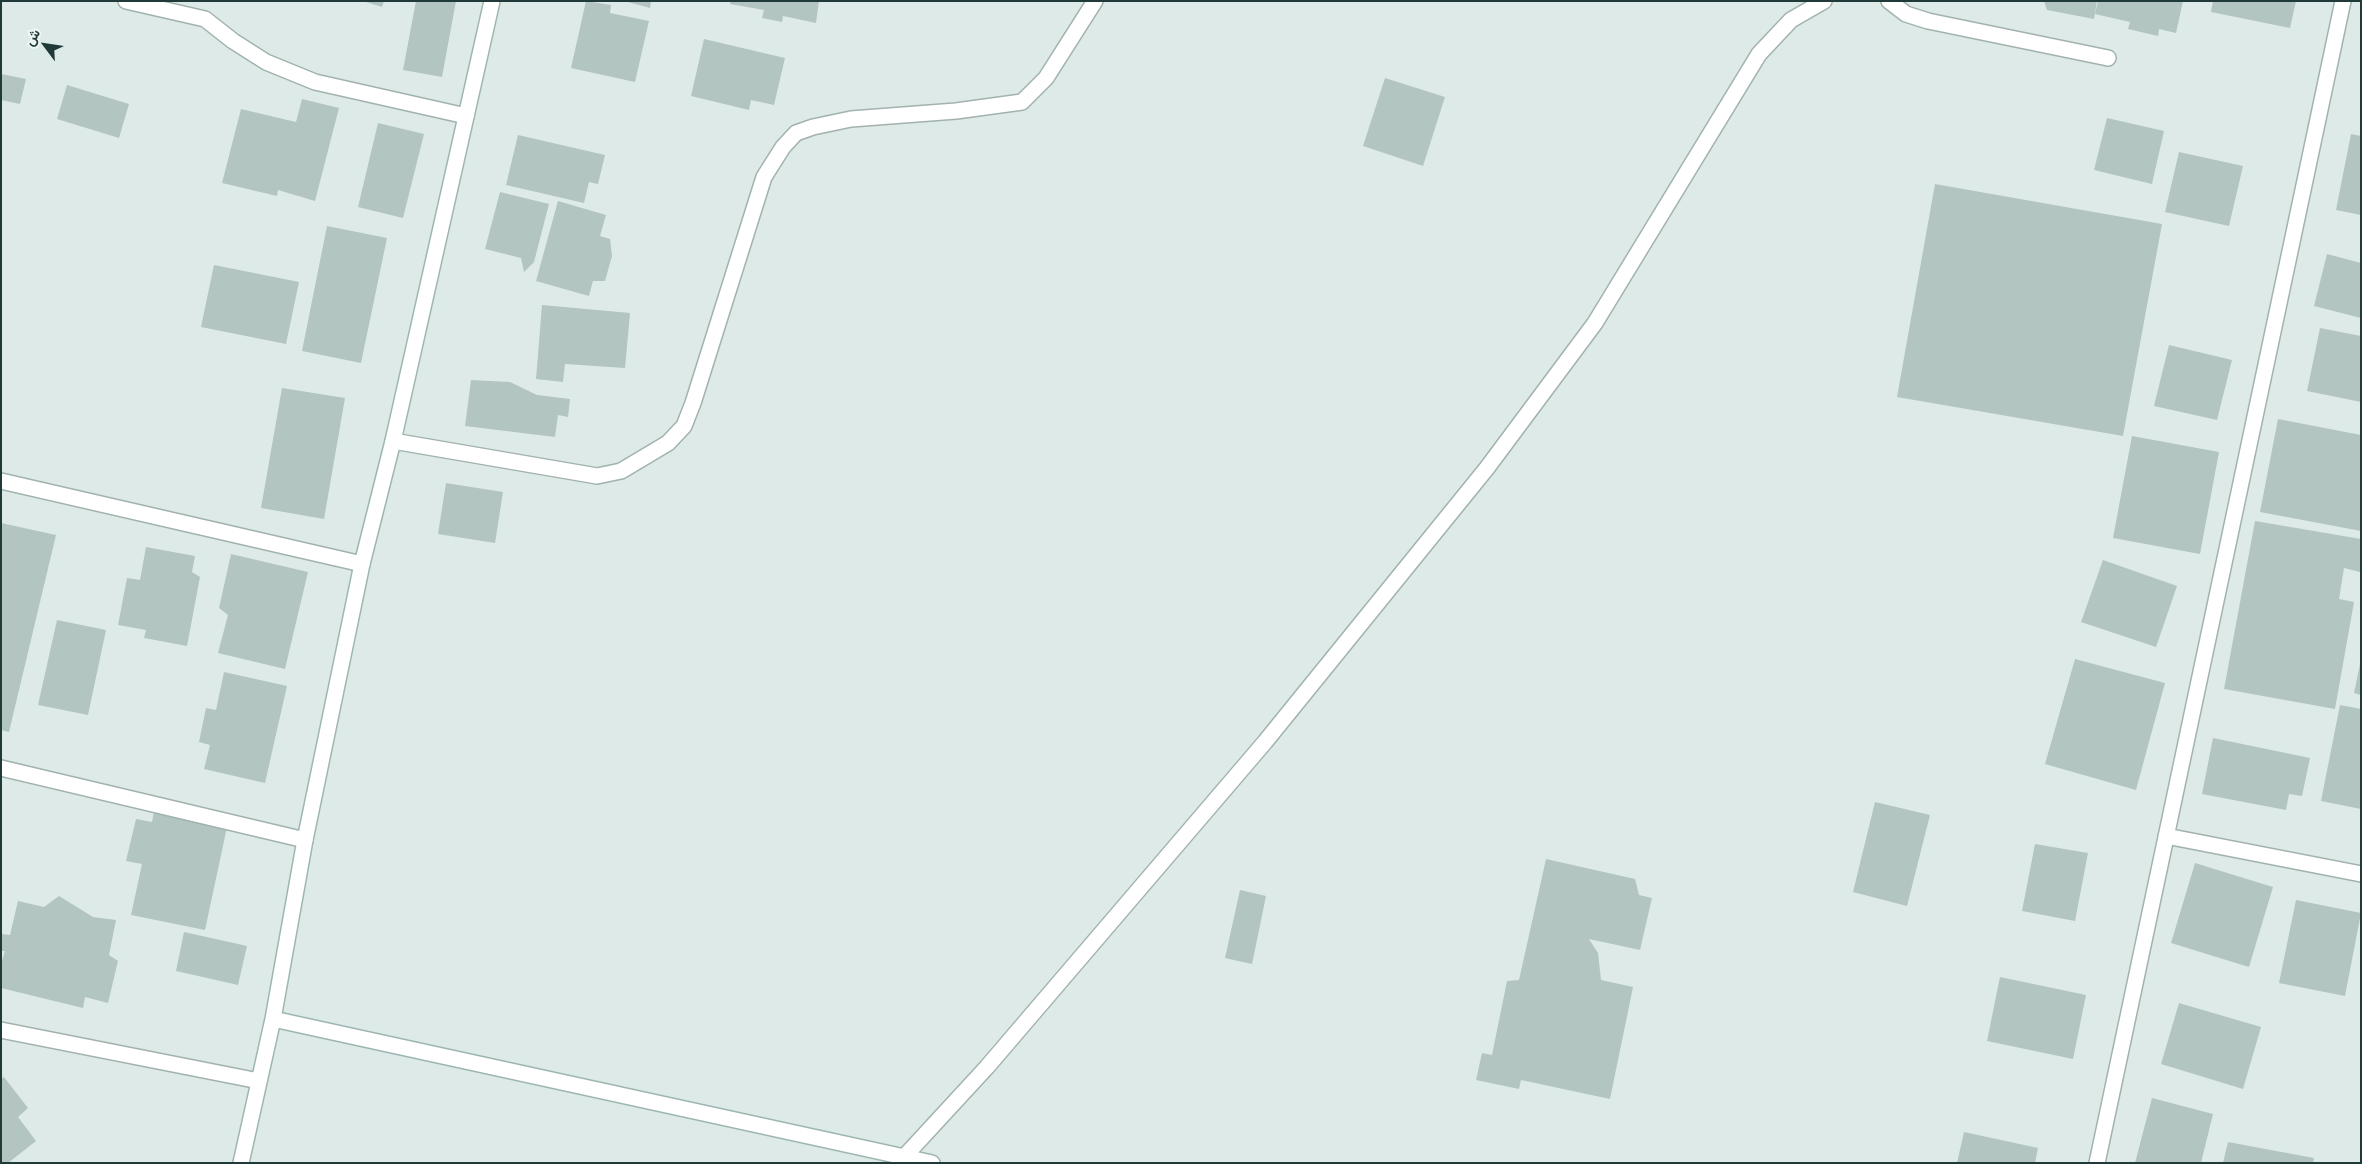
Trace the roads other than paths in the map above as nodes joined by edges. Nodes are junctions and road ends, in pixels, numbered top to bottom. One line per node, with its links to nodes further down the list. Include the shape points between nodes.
1 (126, 1): 8 (street, via 205,19 266,62 315,82)
2 (492, 1): 8 (street)
3 (1095, 1): 9 (street, via 1046,78 1022,102 851,119 796,133 782,147 764,177 684,426 662,446 621,471 596,476)
4 (1824, 1): 19 (street, via 1791,20 1759,54 1596,323 1487,468 1265,742 987,1067)
5 (1889, 1): 7 (street, via 1906,14 1928,21)
6 (2343, 1): 13 (street)
7 (2108, 58)
8 (466, 116): 9 (street)
9 (393, 441): 11 (street)
10 (1, 481): 11 (street)
11 (362, 564): 14 (street)
12 (1, 768): 14 (street)
13 (2166, 836): 15 (street); 22 (street)
14 (305, 840): 16 (street)
15 (2361, 874)
16 (272, 1019): 18 (street); 19 (street)
17 (1, 1030): 18 (street)
18 (259, 1082): 20 (street)
19 (904, 1157): 21 (street)
20 (242, 1163)
21 (932, 1163)
22 (2097, 1163)

